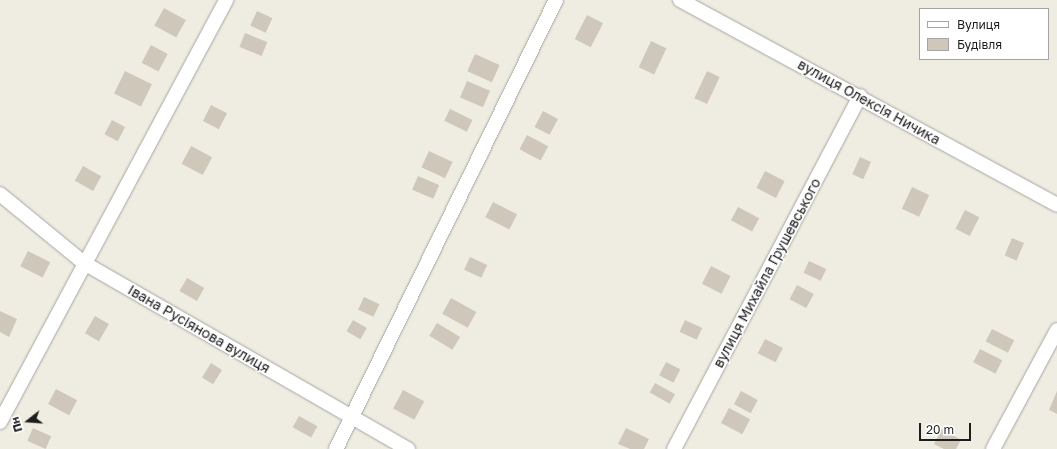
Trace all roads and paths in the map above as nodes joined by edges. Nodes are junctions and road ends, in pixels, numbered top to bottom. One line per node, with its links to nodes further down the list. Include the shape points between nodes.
1 (226, 0): 7 (street)
2 (556, 0): 9 (street)
3 (680, 0): 4 (street, вулиця Олексія Ничика)
4 (860, 96): 6 (street, вулиця Олексія Ничика); 13 (street, вулиця Михайла Грушевського)
5 (0, 194): 7 (street, Івана Русіянова вулиця)
6 (1057, 205)
7 (84, 263): 9 (street, Івана Русіянова вулиця); 10 (street)
8 (1057, 330): 14 (street)
9 (352, 418): 11 (street); 12 (street, Івана Русіянова вулиця)
10 (0, 422)
11 (336, 449)
12 (408, 449)
13 (674, 449)
14 (994, 449)

